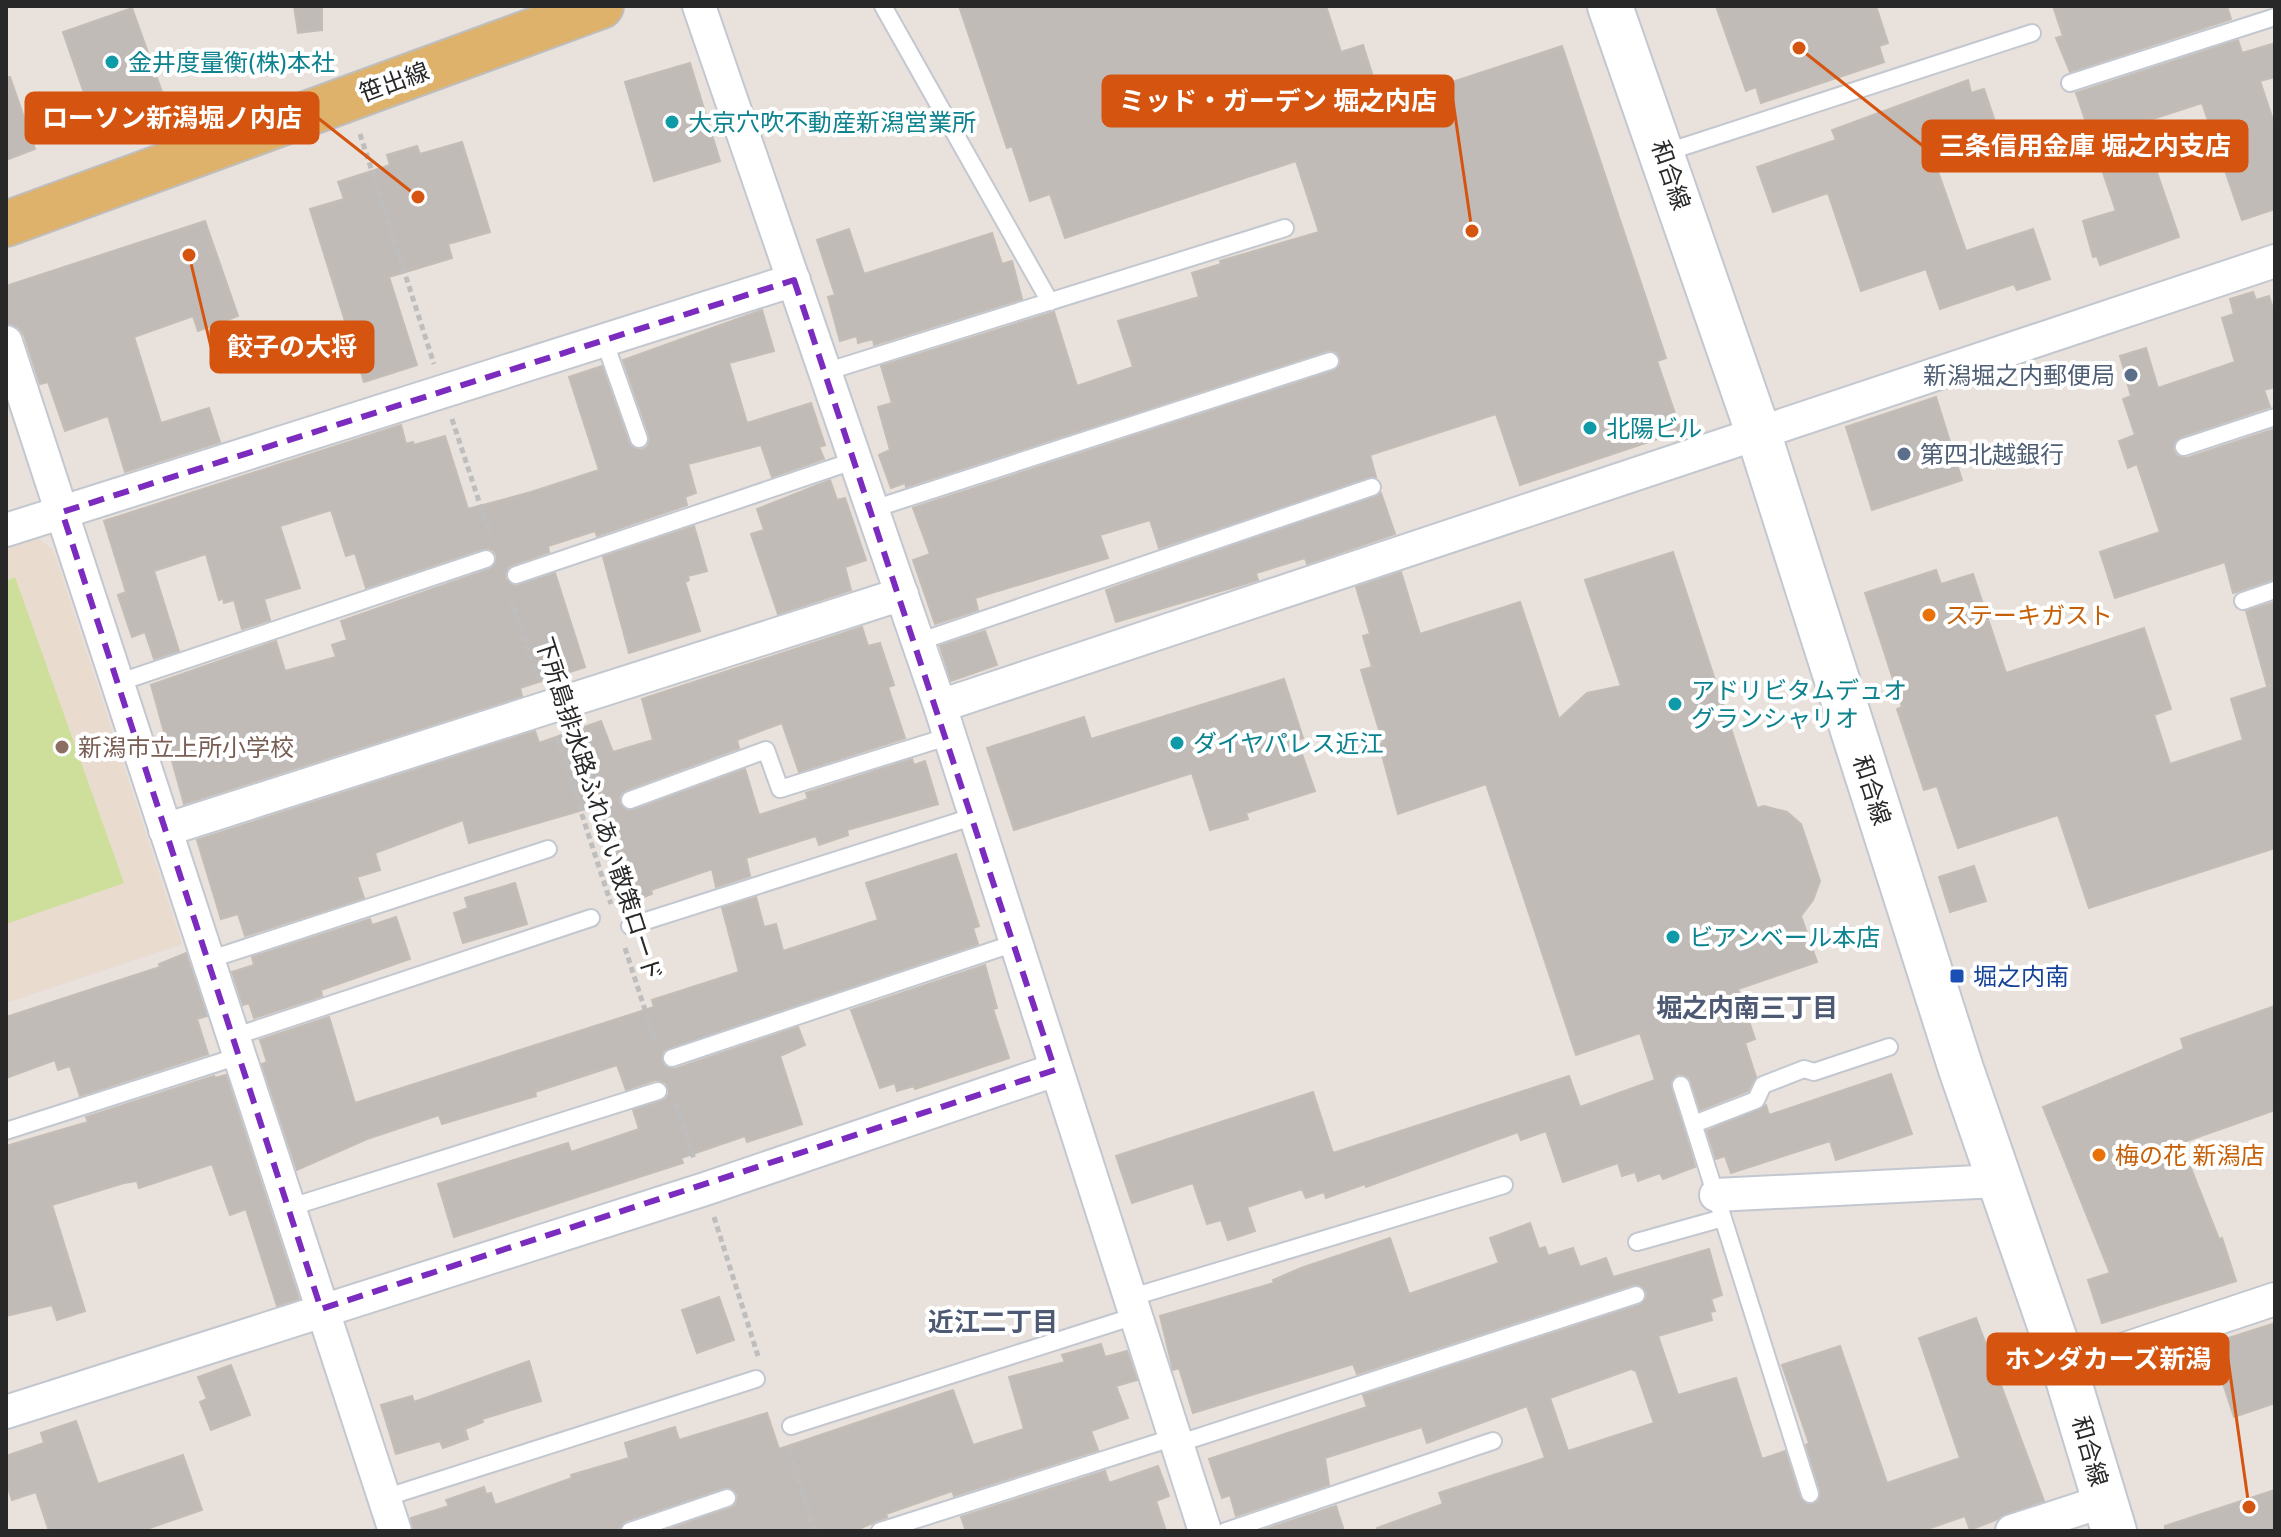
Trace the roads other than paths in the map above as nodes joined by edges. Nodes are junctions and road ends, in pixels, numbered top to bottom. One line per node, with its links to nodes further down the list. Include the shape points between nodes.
1 (601, 6): 9 (main road, 笹出線)
2 (699, 6): 12 (street)
3 (883, 6): 13 (lane)
4 (1610, 6): 8 (main road, 和合線)
5 (2275, 17): 7 (lane)
6 (2032, 33): 8 (lane)
7 (2070, 83)
8 (1664, 153): 19 (main road, 和合線)
9 (6, 224)
10 (1285, 228): 13 (lane)
11 (2275, 261): 19 (street)
12 (794, 280): 14 (street); 17 (street)
13 (1050, 302): 17 (lane)
14 (604, 340): 20 (lane); 25 (street)
15 (6, 342): 25 (street)
16 (1330, 361): 24 (lane)
17 (825, 372): 22 (street)
18 (2275, 417): 21 (lane)
19 (1758, 432): 34 (street); 51 (main road, 和合線)
20 (639, 439)
21 (2184, 447)
22 (856, 460): 24 (street); 28 (lane)
23 (1372, 487): 32 (lane)
24 (873, 509): 30 (street)
25 (62, 512): 26 (street); 33 (street)
26 (6, 530)
27 (486, 559): 33 (lane)
28 (516, 575)
29 (2275, 590): 31 (lane)
30 (902, 594): 32 (street); 37 (street)
31 (2243, 601)
32 (918, 642): 34 (street)
33 (117, 683): 37 (street)
34 (945, 721): 35 (lane, via 780,789 766,750); 36 (street)
35 (630, 800)
36 (975, 816): 40 (lane); 41 (street)
37 (165, 830): 42 (street)
38 (548, 849): 42 (lane)
39 (591, 918): 43 (lane)
40 (630, 926)
41 (1015, 943): 45 (lane); 46 (street)
42 (208, 960): 43 (street)
43 (236, 1046): 50 (lane); 54 (street)
44 (1889, 1047): 49 (lane, via 1763,1085 1756,1100)
45 (672, 1058)
46 (1055, 1070): 58 (street); 59 (street, via 705,1189)
47 (1681, 1085): 49 (lane)
48 (658, 1091): 54 (lane)
49 (1694, 1124): 53 (lane)
50 (6, 1131)
51 (1997, 1181): 53 (street); 60 (main road, 和合線)
52 (1504, 1185): 58 (lane)
53 (1719, 1207): 55 (lane); 66 (lane)
54 (288, 1208): 59 (street)
55 (1637, 1242)
56 (1636, 1295): 64 (lane)
57 (2275, 1299): 60 (street)
58 (1132, 1307): 63 (lane); 64 (street)
59 (321, 1309): 62 (street); 67 (street)
60 (2065, 1369): 69 (main road, 和合線)
61 (756, 1379): 67 (lane)
62 (6, 1412)
63 (791, 1426)
64 (1176, 1441): 72 (lane); 73 (street)
65 (1493, 1441): 74 (lane)
66 (1810, 1494)
67 (384, 1498): 70 (street)
68 (727, 1498): 71 (lane)
69 (2109, 1516): 75 (street)
70 (395, 1531)
71 (630, 1531)
72 (880, 1531)
73 (1205, 1531)
74 (1226, 1531)
75 (2012, 1531)

